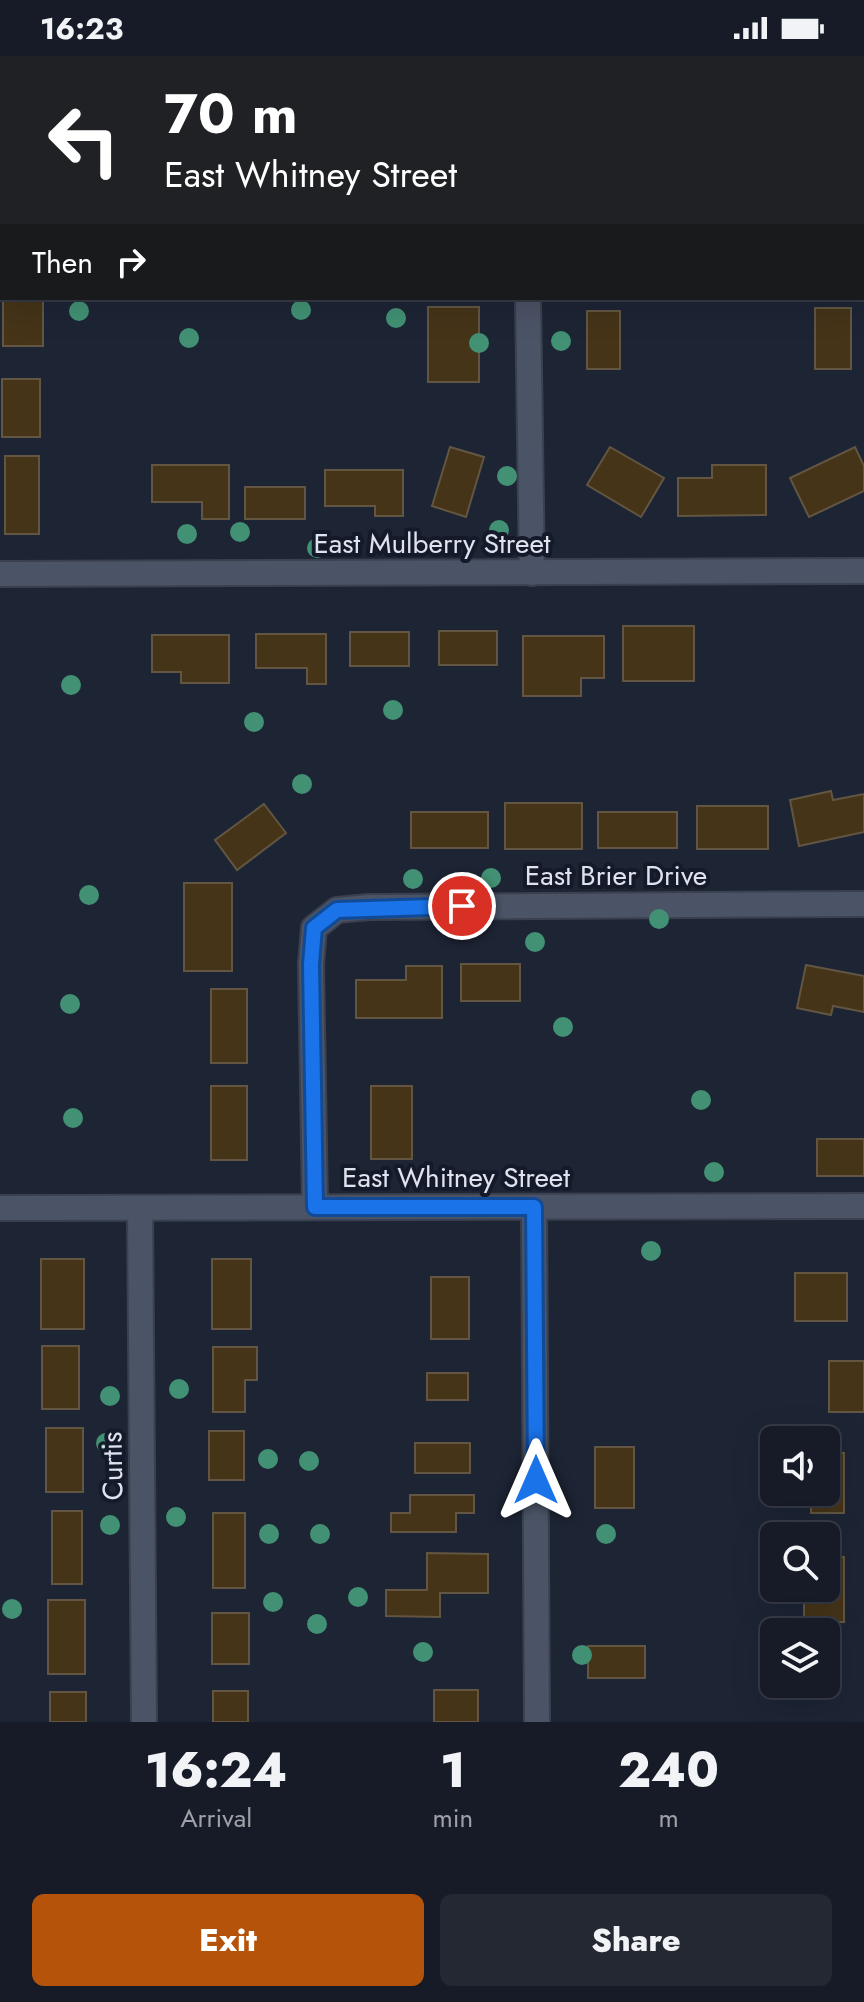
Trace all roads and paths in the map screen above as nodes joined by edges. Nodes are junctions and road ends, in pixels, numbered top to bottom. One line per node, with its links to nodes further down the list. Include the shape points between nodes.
1 (528, 300): 3 (street)
2 (864, 571): 3 (street, East Mulberry Street)
3 (532, 573): 4 (street, East Mulberry Street)
4 (0, 574)
5 (864, 904): 7 (street, East Brier Drive, via 337,910 314,928 311,964)
6 (864, 1206): 8 (street, East Whitney Street)
7 (315, 1207): 8 (street, East Whitney Street); 10 (street, East Whitney Street)
8 (534, 1207): 12 (street)
9 (0, 1208): 10 (street, East Whitney Street)
10 (140, 1209): 11 (street, Curtis)
11 (144, 1722)
12 (537, 1722)

